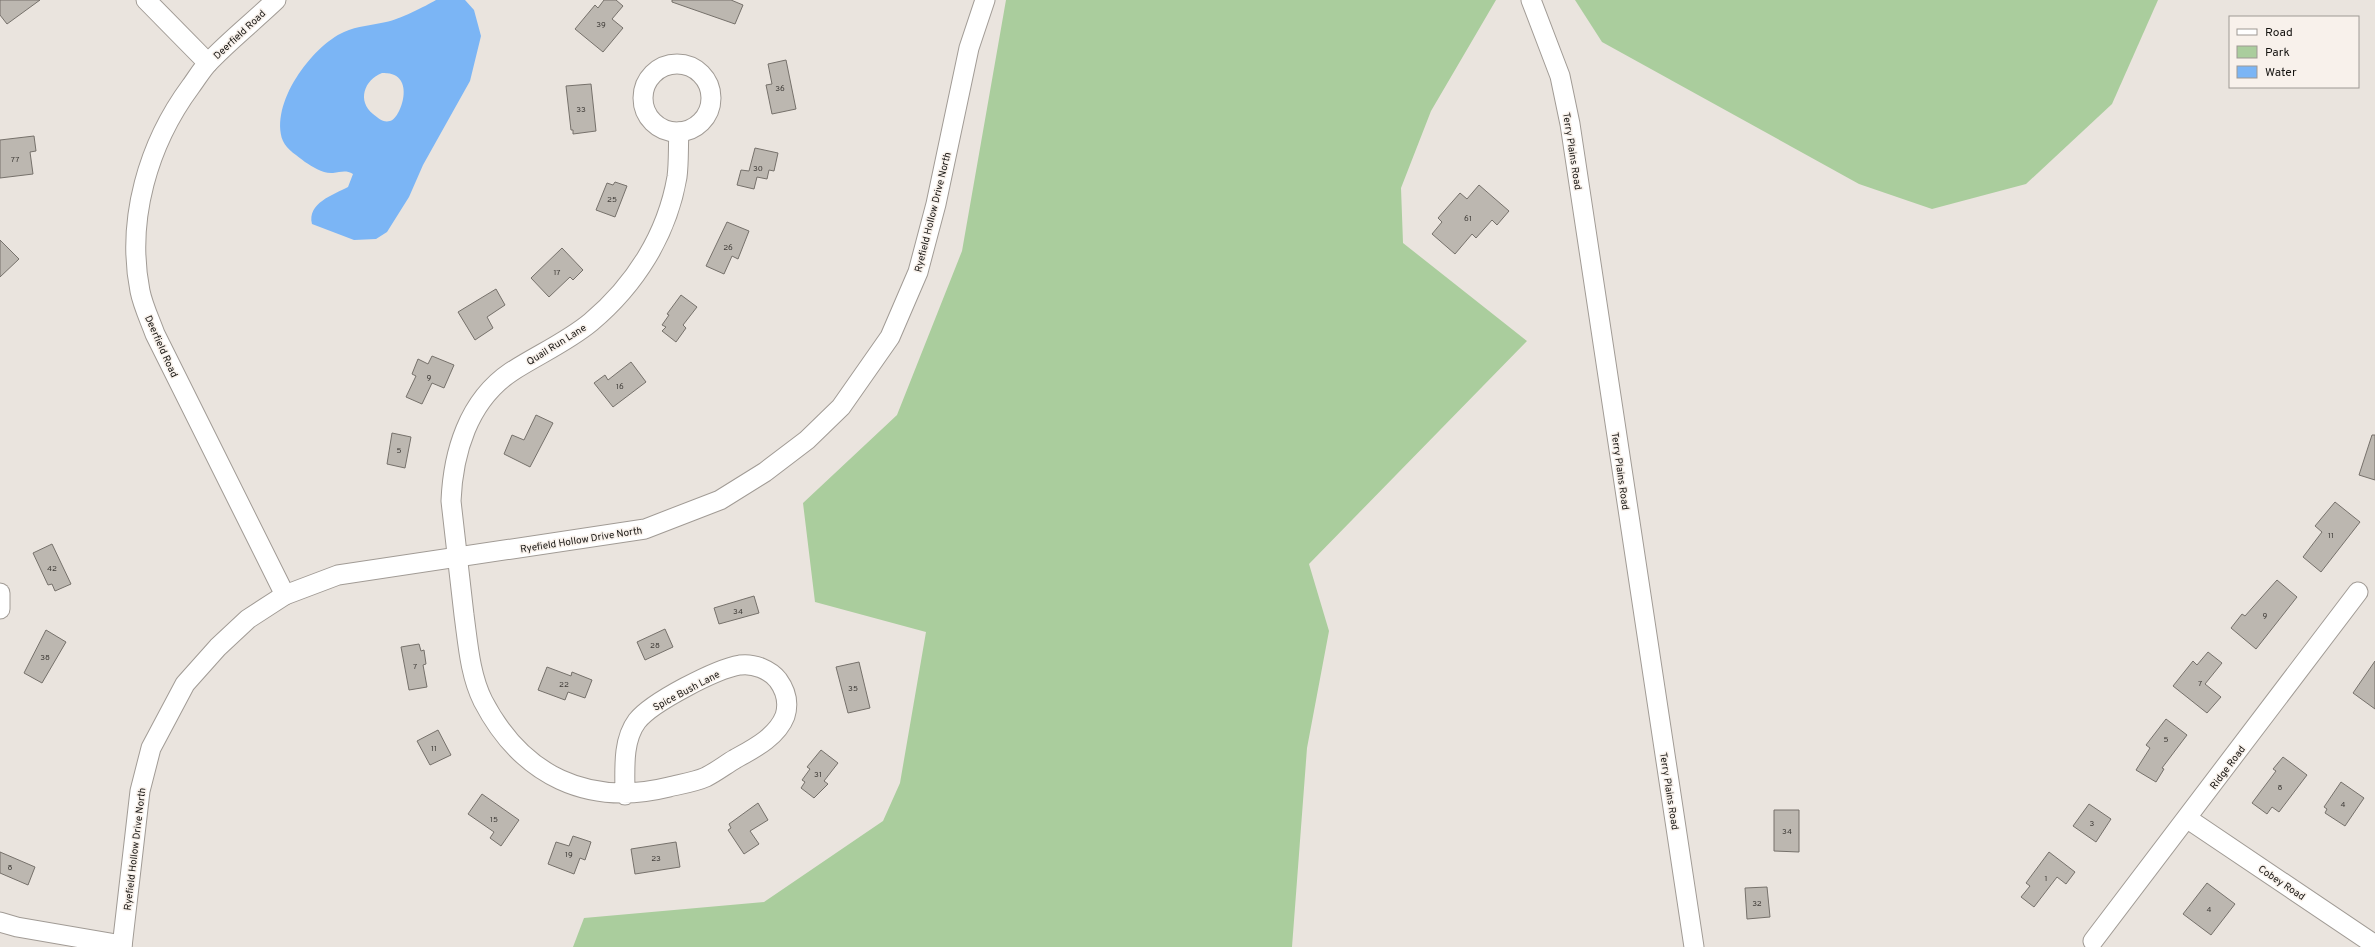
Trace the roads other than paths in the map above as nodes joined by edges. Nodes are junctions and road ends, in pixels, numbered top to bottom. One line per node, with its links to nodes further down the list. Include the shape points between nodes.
1 (146, 0): 5 (street)
2 (276, 0): 5 (street, Deerfield Road)
3 (984, 0): 7 (street, Ryefield Hollow Drive North, via 969,48 936,204 918,272 890,337 841,407 807,440 766,472 713,503 645,529)
4 (1531, 0): 18 (street, Terry Plains Road, via 1560,76 1570,124)
5 (208, 63): 10 (street, Deerfield Road, via 178,104 150,160 140,205 136,259 140,293 155,334)
6 (678, 132): 7 (street, Quail Run Lane, via 677,176 671,199 658,236 639,271 618,297 590,323 509,373 486,395 472,415 462,437 452,476 451,501)
7 (457, 559): 10 (street, Ryefield Hollow Drive North, via 338,575); 12 (street, Spice Bush Lane, via 471,667 493,720 535,766 556,778 590,790)
8 (2358, 592): 13 (street, Ridge Road)
9 (0, 593): 11 (street)
10 (285, 595): 17 (street, Ryefield Hollow Drive North, via 248,619 218,647 185,684 151,748 140,791)
11 (0, 608)
12 (625, 794): 12 (street, Spice Bush Lane, via 648,792 704,778 765,742 782,722 787,704 785,691 776,678 762,668 740,665 714,674 650,708 636,722 629,737 625,754)
13 (2188, 819): 15 (street, Ridge Road); 16 (street, Cobey Road)
14 (0, 922): 17 (street)
15 (2093, 941)
16 (2375, 945)
17 (122, 946)
18 (1694, 947)

